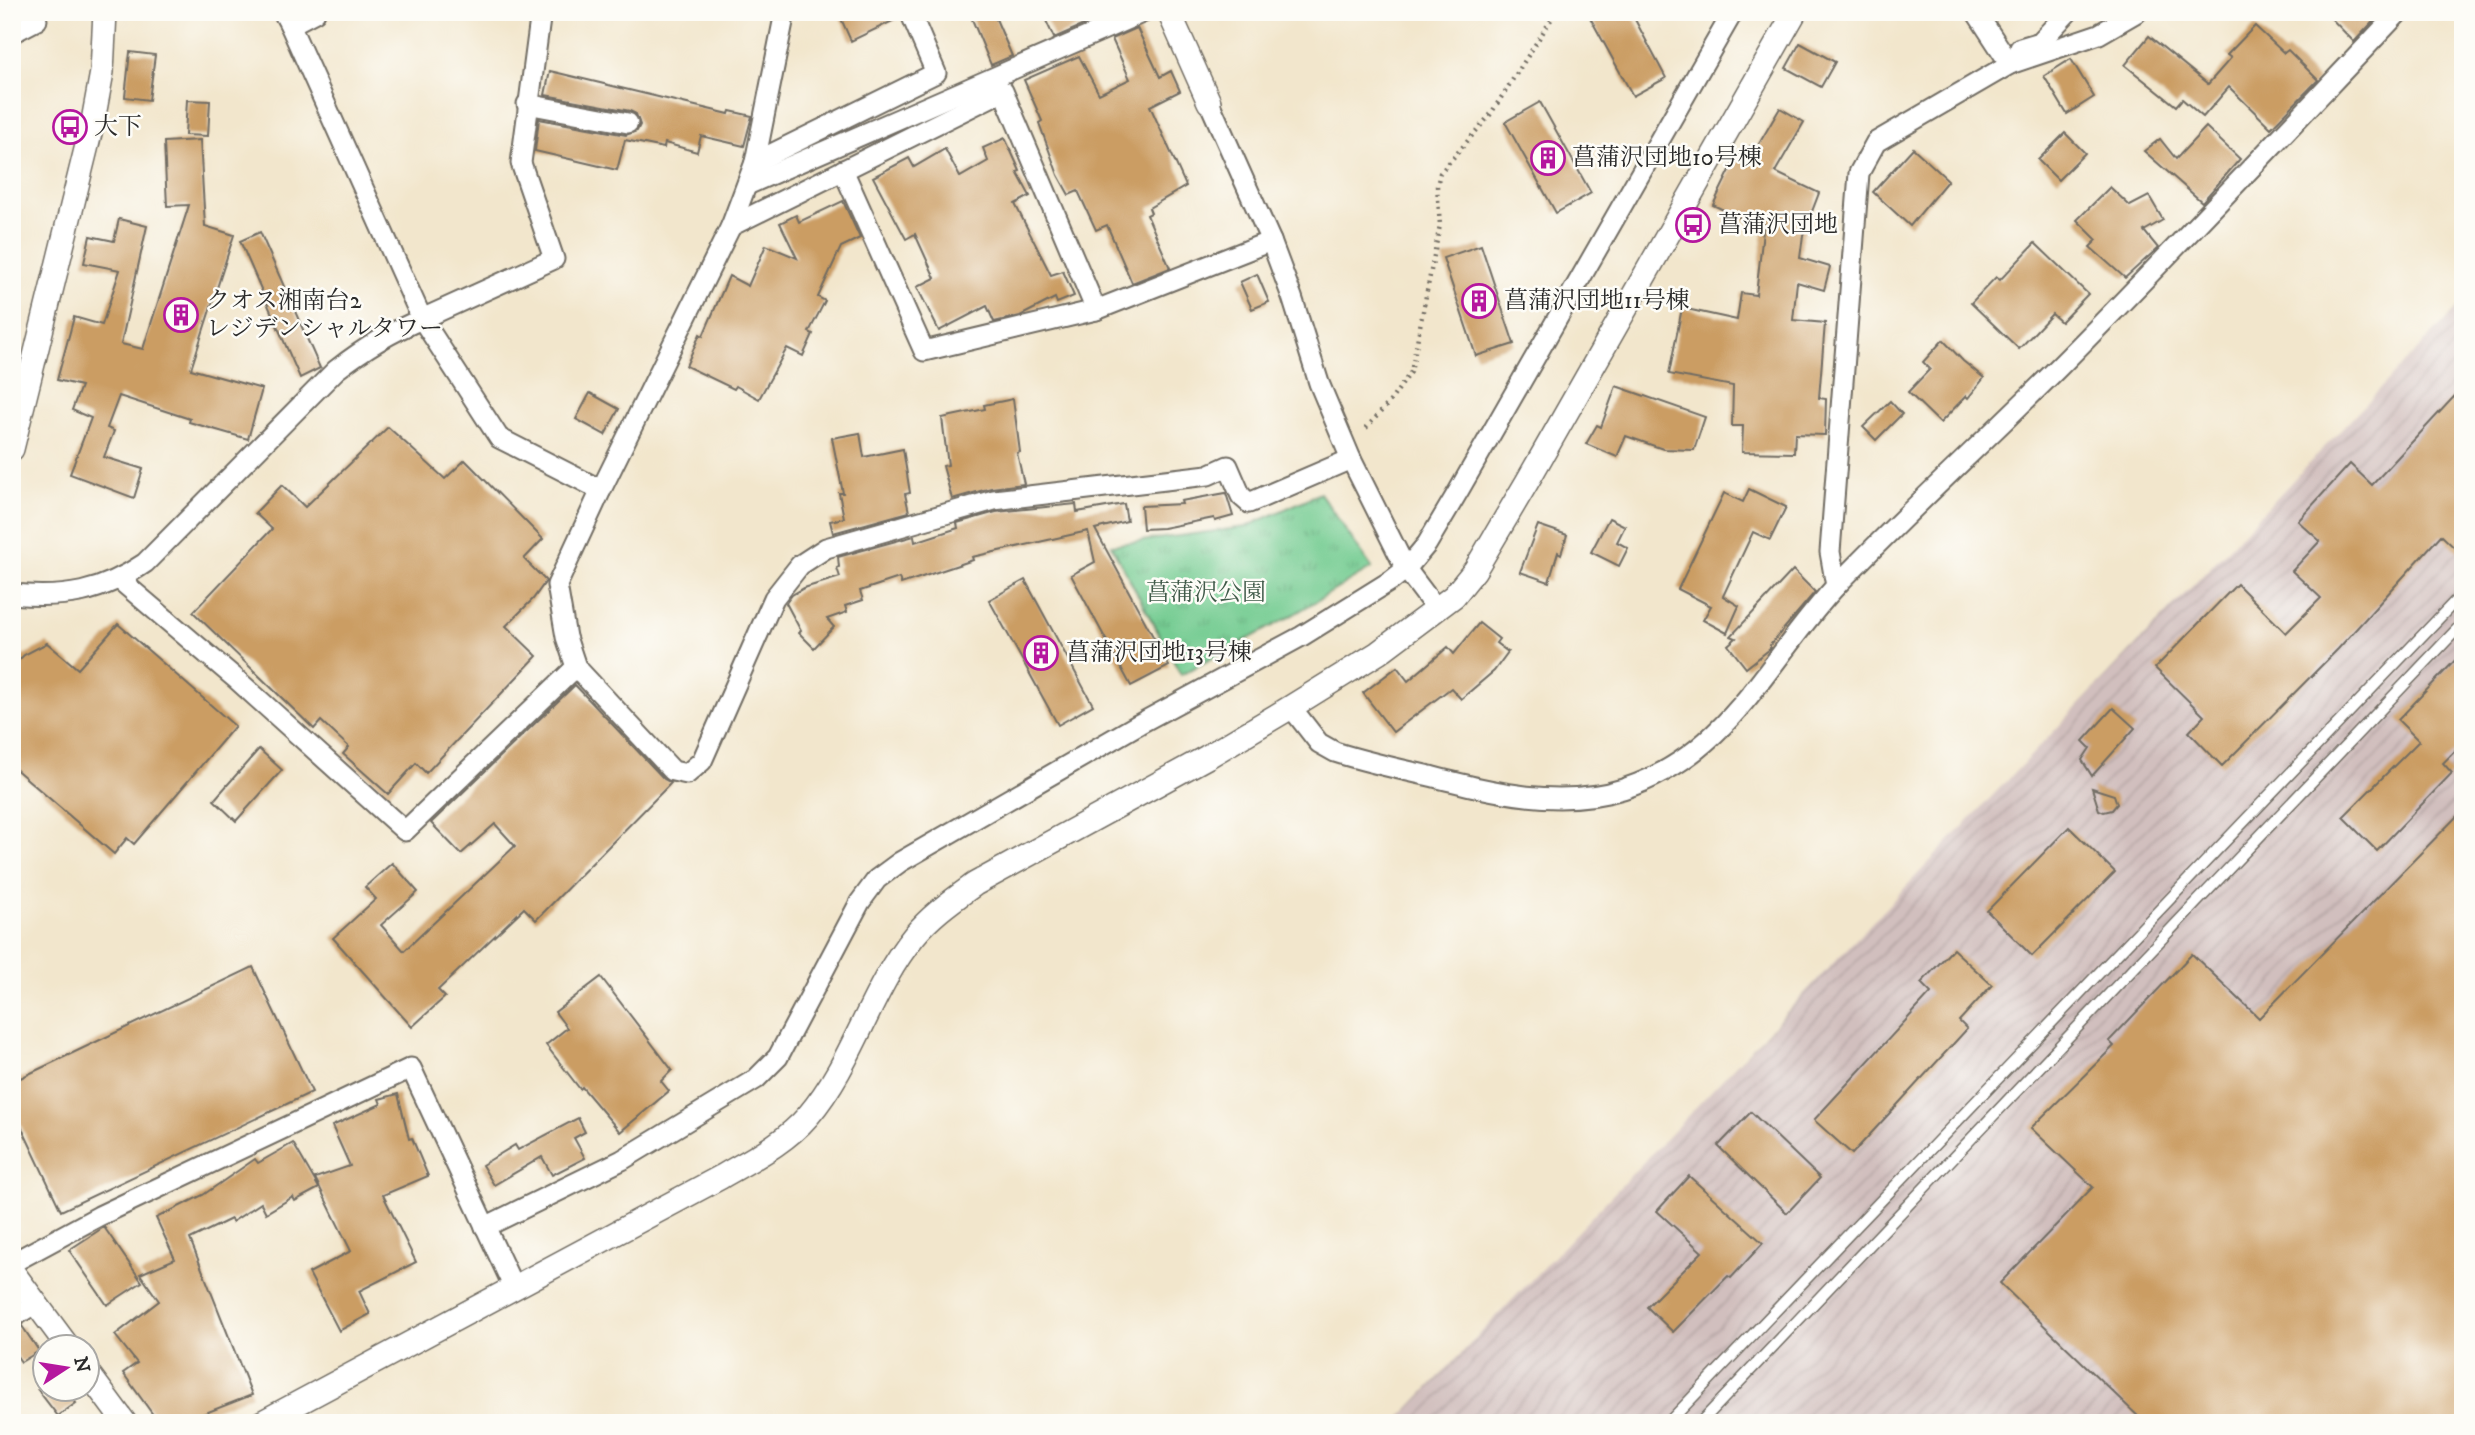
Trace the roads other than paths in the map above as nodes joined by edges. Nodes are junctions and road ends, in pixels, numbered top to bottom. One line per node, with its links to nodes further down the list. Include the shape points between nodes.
1 (34, 12): 16 (street, via 37,20)
2 (105, 12): 28 (street, via 102,72 93,121)
3 (315, 12): 15 (street)
4 (537, 12): 19 (street, via 540,19)
5 (785, 12): 21 (street)
6 (910, 12): 21 (street, via 936,73)
7 (1144, 12): 23 (street)
8 (1169, 12): 18 (street)
9 (1733, 12): 32 (street, via 1453,501 1427,544)
10 (1796, 12): 37 (street, via 1481,559 1454,596)
11 (1976, 12): 17 (street)
12 (2068, 12): 17 (street, via 2040,42)
13 (2137, 12): 17 (street, via 2099,34)
14 (2399, 12): 34 (street, via 2070,356)
15 (287, 19): 27 (street)
16 (12, 33)
17 (2007, 59): 34 (street, via 1876,142 1859,173 1830,551)
18 (1209, 102): 25 (street)
19 (527, 104): 20 (street); 27 (street, via 521,163 554,259)
20 (628, 123)
21 (755, 162): 23 (street)
22 (843, 170): 24 (street); 26 (street, via 924,351); 26 (street, via 1003,91)
23 (747, 185): 24 (street)
24 (731, 226): 31 (street)
25 (1271, 241): 26 (street); 30 (street, via 1319,383)
26 (1096, 310)
27 (422, 319): 31 (street, via 499,438); 33 (street, via 364,348 336,370 145,563)
28 (18, 398): 29 (street)
29 (12, 449)
30 (1351, 459): 32 (street); 39 (street, via 1249,503 1241,496 1228,466 1208,475 994,500 825,548 800,565 774,598 702,761 687,774 673,771)
31 (601, 490): 39 (street, via 557,585)
32 (1405, 569): 37 (street); 41 (street, via 1302,636 900,862 877,879 860,902 778,1057 756,1079 622,1160)
33 (120, 580): 36 (street, via 80,592); 39 (street, via 405,831)
34 (1836, 586): 40 (street, via 1731,720 1693,752 1654,776 1612,792 1545,800 1356,759 1319,743)
35 (2463, 593): 51 (lane)
36 (12, 594)
37 (1437, 610): 40 (street)
38 (2463, 623): 52 (lane)
39 (576, 667)
40 (1291, 707): 44 (street, via 975,884 942,908 914,936 889,973 833,1081 808,1117 778,1144)
41 (485, 1227): 42 (street, via 411,1068 99,1216); 44 (street)
42 (12, 1263)
43 (12, 1271): 45 (street)
44 (514, 1288): 50 (street)
45 (36, 1304): 46 (street); 47 (street)
46 (12, 1318)
47 (58, 1334)
48 (102, 1392): 49 (street)
49 (125, 1423)
50 (261, 1423)
51 (1668, 1423)
52 (1700, 1423)

